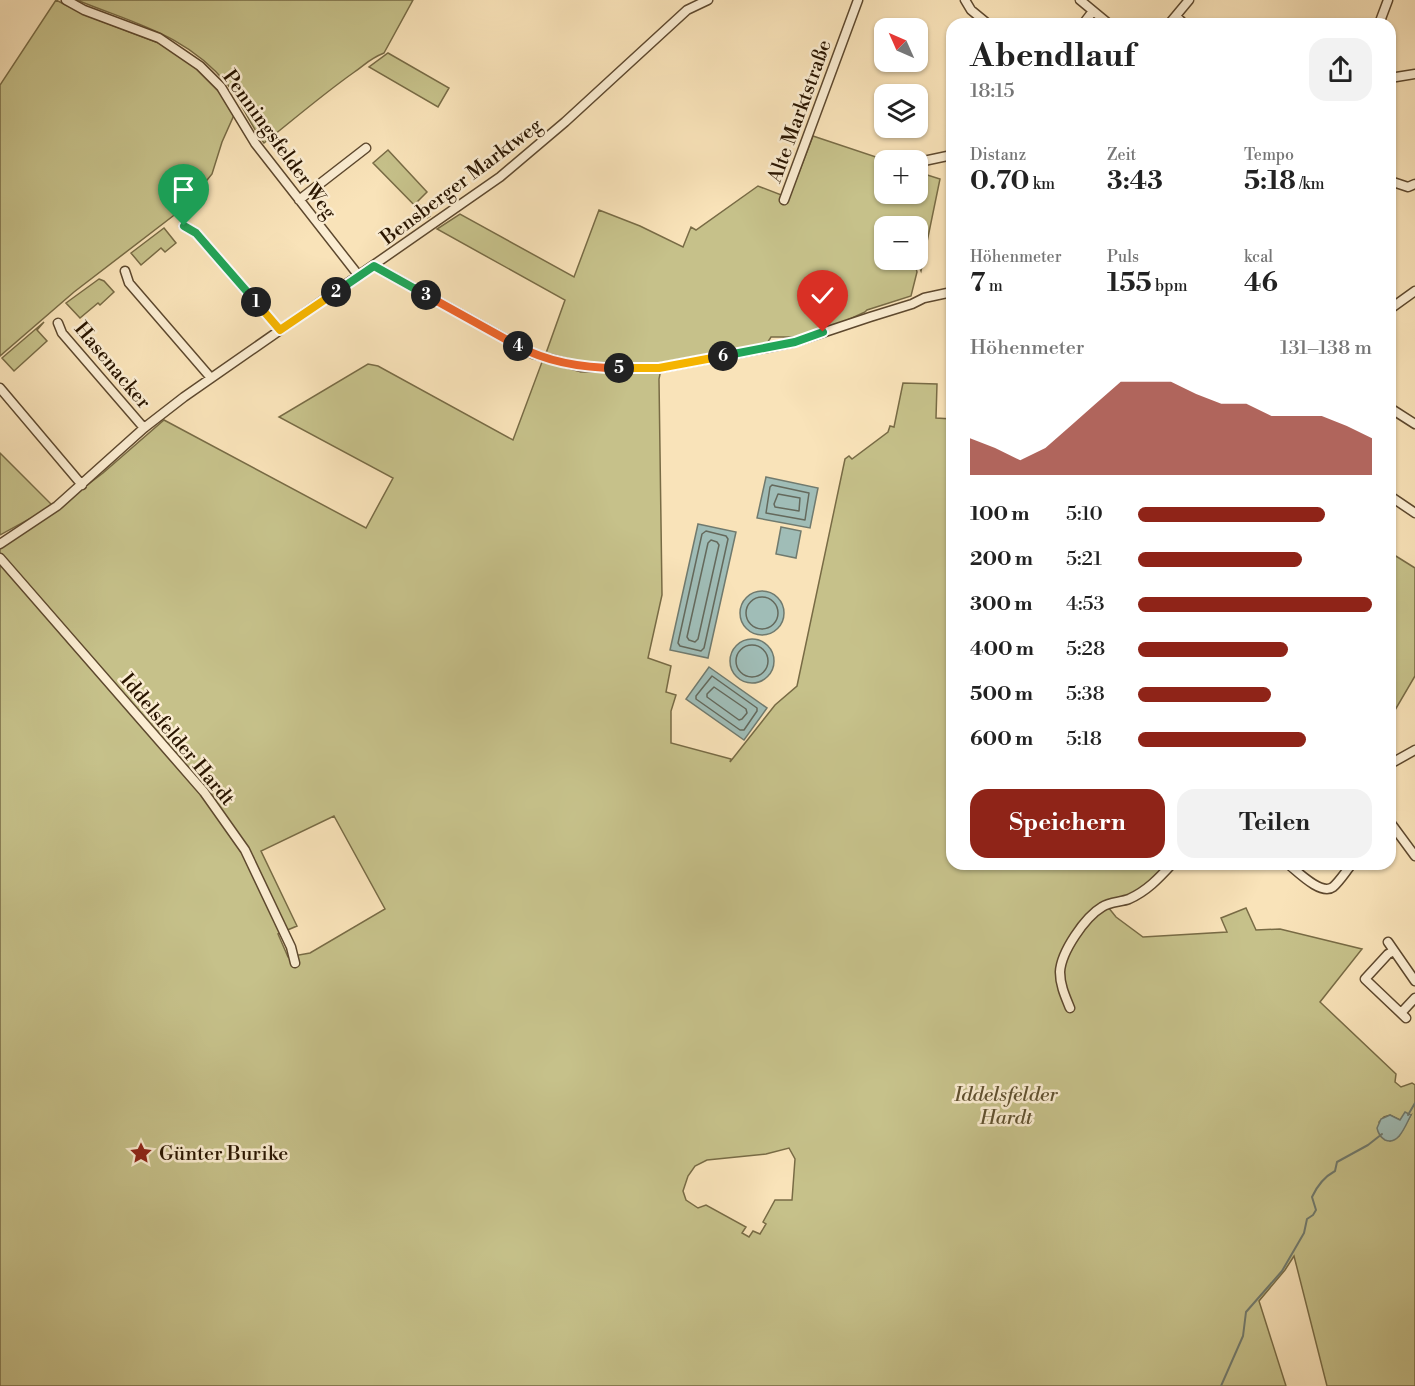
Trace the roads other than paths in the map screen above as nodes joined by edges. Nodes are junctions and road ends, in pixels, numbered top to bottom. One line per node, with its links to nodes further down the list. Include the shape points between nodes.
1 (66, 0): 21 (street, Penningsfelder Weg, via 159,38 200,66 221,87 255,144)
2 (858, 0): 22 (street, Alte Marktstraße)
3 (966, 0): 10 (street)
4 (1080, 0): 8 (street)
5 (1189, 0): 9 (street)
6 (1388, 0): 13 (street)
7 (704, 1): 24 (street, Bensberger Marktweg, via 687,10 531,153)
8 (1093, 11): 11 (street); 12 (street)
9 (1176, 16)
10 (981, 18)
11 (1088, 18)
12 (1102, 18)
13 (1381, 18)
14 (1415, 74): 15 (street)
15 (1396, 77)
16 (366, 148): 21 (street)
17 (946, 156): 18 (street)
18 (928, 160)
19 (1396, 183): 20 (street, via 1408,187)
20 (1415, 184)
21 (299, 200): 26 (street, Penningsfelder Weg)
22 (784, 200)
23 (184, 226): 31 (street, via 196,233)
24 (374, 266): 26 (street, Bensberger Marktweg); 28 (street, via 533,354 581,367 659,368 795,342)
25 (125, 271): 32 (street, via 129,283)
26 (359, 276): 31 (street, Bensberger Marktweg)
27 (1415, 291): 29 (street)
28 (946, 293)
29 (1396, 305)
30 (58, 323): 36 (street, Hasenacker, via 62,333)
31 (280, 330): 32 (street, Bensberger Marktweg)
32 (211, 378): 36 (street, Bensberger Marktweg)
33 (0, 388): 37 (street)
34 (1396, 412): 35 (street)
35 (1415, 424)
36 (144, 428): 37 (street, Bensberger Marktweg)
37 (82, 484): 40 (street, Bensberger Marktweg)
38 (1396, 500): 39 (street)
39 (1415, 513)
40 (0, 544)
41 (0, 558): 51 (street, Iddelsfelder Hardt, via 216,807 245,850)
42 (1415, 750): 43 (street)
43 (1396, 761)
44 (1396, 831): 45 (street)
45 (1415, 856)
46 (1166, 870): 54 (street, via 1145,891 1103,906 1080,930 1061,965 1062,985)
47 (1296, 870): 48 (street, via 1318,887 1328,889)
48 (1347, 870)
49 (1388, 942): 50 (street)
50 (1394, 951): 52 (street); 53 (street, via 1365,979 1403,1015)
51 (296, 963)
52 (1415, 981)
53 (1415, 998)
54 (1070, 1008)

